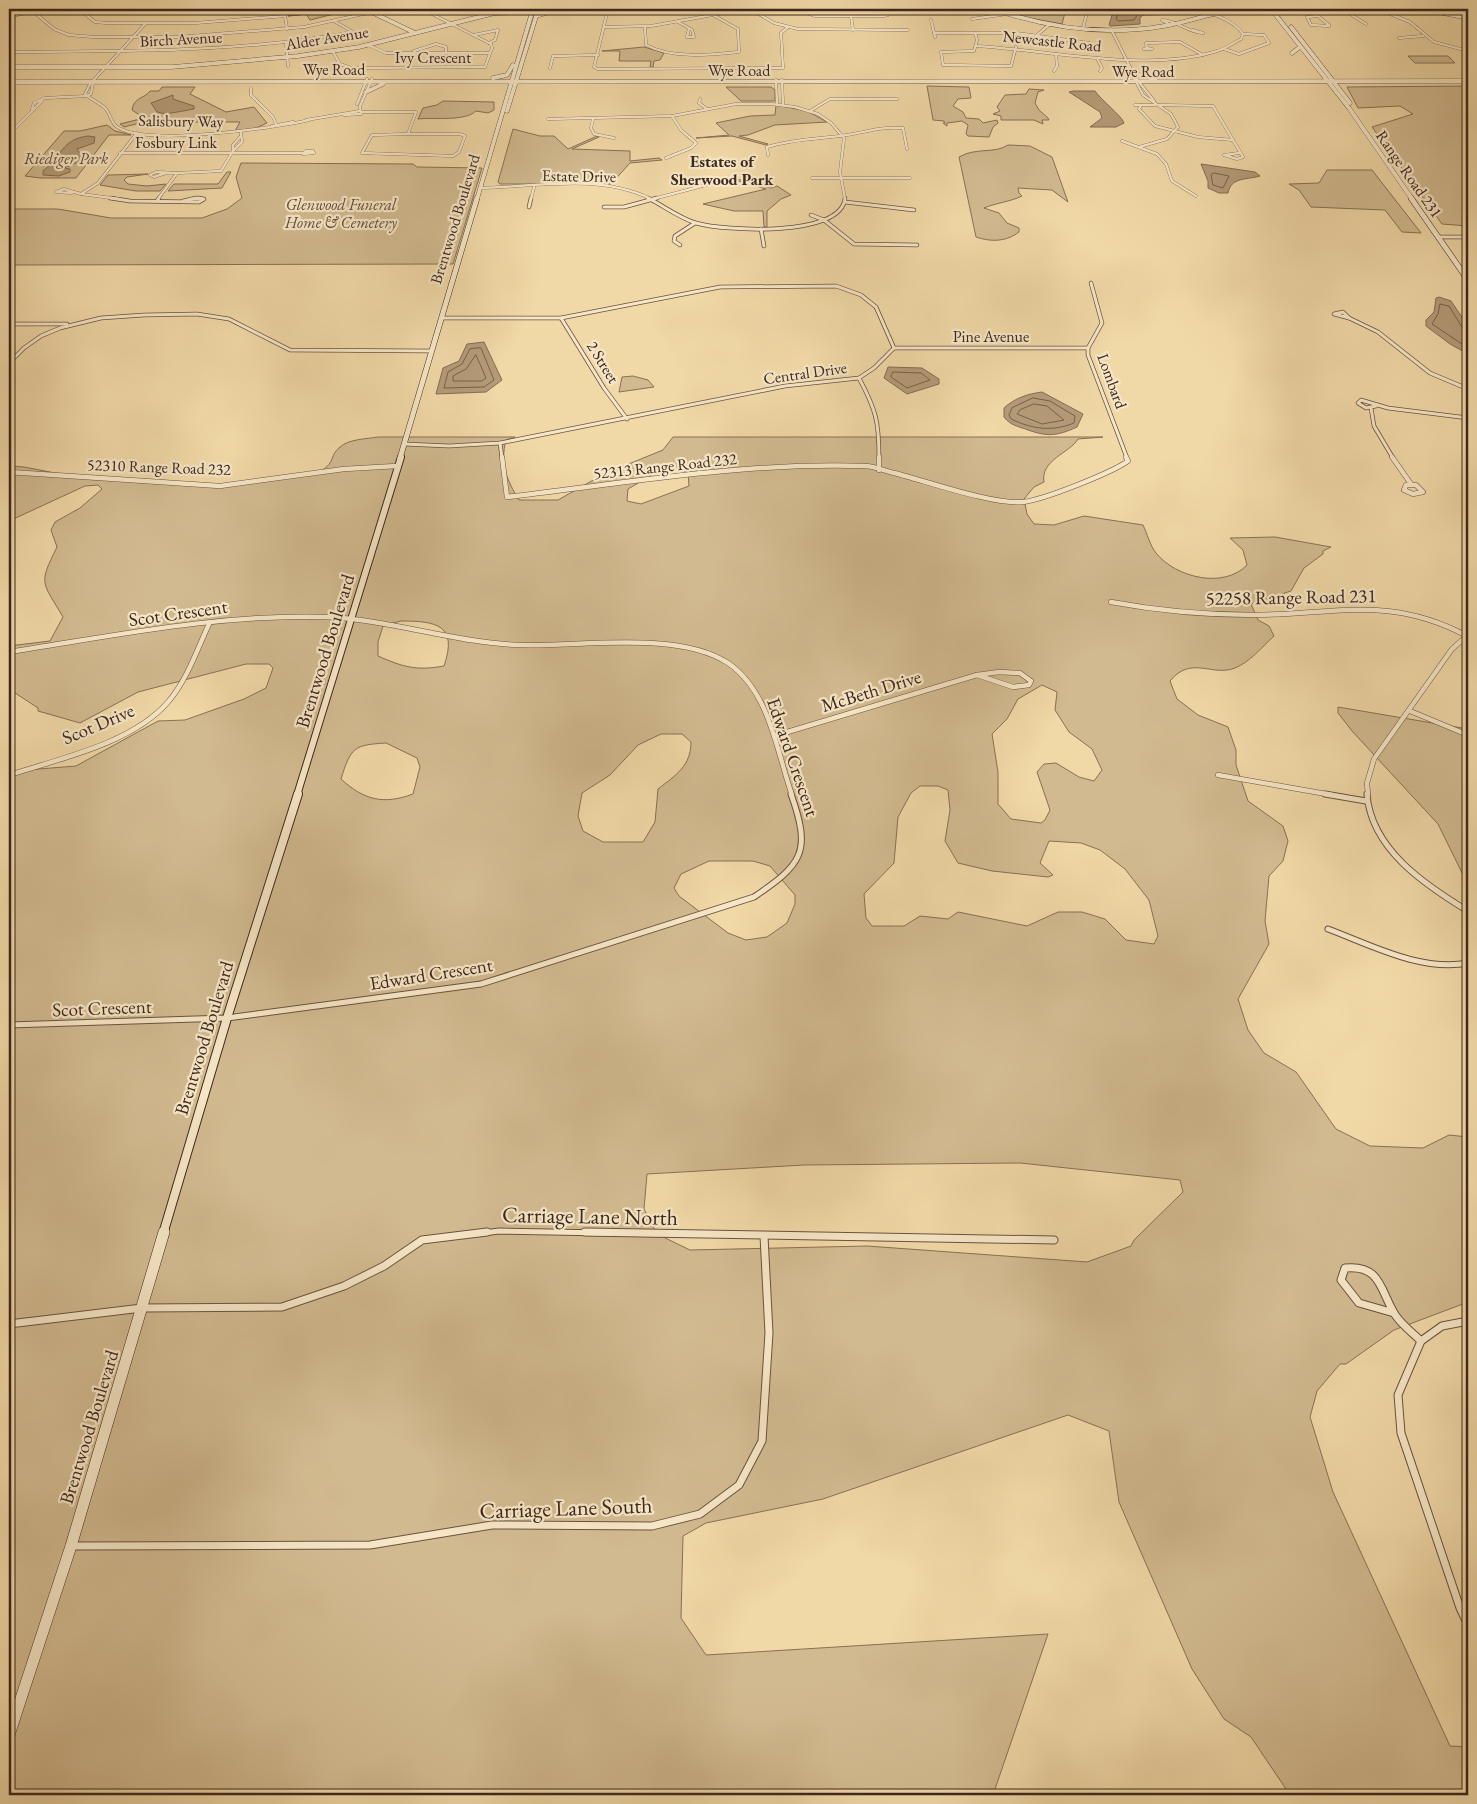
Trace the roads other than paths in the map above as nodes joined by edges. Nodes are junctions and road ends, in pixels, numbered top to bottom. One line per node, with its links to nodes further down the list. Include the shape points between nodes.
1 (22, 9): 28 (street)
2 (40, 9): 28 (main road)
3 (79, 9): 51 (street, via 95,22)
4 (284, 9): 41 (street)
5 (365, 9): 29 (main road)
6 (386, 9): 29 (street)
7 (566, 9): 34 (street)
8 (660, 9): 35 (street)
9 (746, 9): 39 (street)
10 (750, 9): 59 (street)
11 (797, 9): 42 (street, via 809,16)
12 (886, 9): 42 (street, via 886,15)
13 (993, 9): 37 (main road)
14 (1088, 9): 61 (street)
15 (1199, 9): 38 (street)
16 (1239, 9): 24 (main road)
17 (1272, 9): 18 (main road); 25 (main road); 43 (main road, Range Road 231)
18 (1277, 9): 26 (main road); 45 (main road, Range Road 231)
19 (1299, 9): 20 (main road); 26 (main road)
20 (1309, 9): 33 (main road); 44 (street)
21 (1380, 9): 22 (main road); 33 (main road); 73 (street, via 1410,22)
22 (1387, 9)
23 (1422, 9): 47 (main road)
24 (1230, 10): 25 (main road); 38 (main road)
25 (1261, 10): 43 (main road)
26 (1293, 10): 45 (main road, via 1283,12)
27 (506, 11): 30 (main road, Alder Avenue); 52 (main road, Alder Avenue)
28 (28, 12): 40 (main road); 74 (street, via 41,17 54,29 69,34)
29 (371, 12): 49 (street); 67 (main road)
30 (532, 12): 31 (main road); 92 (main road, Brentwood Boulevard)
31 (538, 12): 32 (main road); 32 (main road); 109 (main road, Brentwood Boulevard)
32 (549, 12): 34 (street)
33 (1348, 12): 55 (street)
34 (565, 13): 35 (street)
35 (607, 13): 57 (street)
36 (432, 14): 52 (street, Ivy Crescent)
37 (1007, 14): 46 (street); 53 (main road)
38 (1211, 14): 54 (main road); 70 (street, via 1236,26)
39 (713, 15): 50 (street); 58 (street, via 738,29 739,52 658,51 646,45)
40 (9, 16)
41 (285, 16): 51 (street); 62 (street)
42 (851, 16): 63 (street)
43 (1277, 16): 84 (main road, Range Road 231)
44 (1318, 16): 44 (street, via 1307,17 1311,25 1329,26)
45 (1284, 17): 108 (main road, Range Road 231)
46 (972, 18)
47 (1468, 18)
48 (931, 20): 68 (street)
49 (334, 21): 62 (street); 79 (street, Birch Avenue, via 353,32)
50 (678, 22): 58 (street); 60 (street)
51 (146, 23): 74 (street)
52 (452, 24): 67 (main road, Alder Avenue); 71 (street, Ivy Crescent)
53 (1050, 24): 61 (main road); 72 (street)
54 (1176, 24): 56 (main road); 56 (street, via 1162,20); 66 (street)
55 (1366, 24)
56 (1170, 25): 65 (main road)
57 (604, 27): 58 (street); 98 (street)
58 (645, 27)
59 (788, 27): 63 (street); 98 (street, via 780,33 784,65 780,68 598,69 594,67)
60 (689, 28)
61 (1083, 28): 65 (main road)
62 (287, 29): 74 (street, via 192,37)
63 (853, 30): 64 (street)
64 (908, 30)
65 (1111, 30): 102 (street)
66 (1193, 30)
67 (415, 33): 82 (main road, Alder Avenue)
68 (934, 33): 69 (street); 75 (street)
69 (975, 33): 72 (street); 83 (street)
70 (1243, 34): 87 (street, via 1237,43); 87 (street, via 1264,35 1269,43 1239,54)
71 (474, 35): 80 (street, Ivy Crescent); 80 (street, Ivy Crescent, via 498,30 495,40)
72 (1036, 36): 81 (street)
73 (1423, 36): 77 (street); 88 (street, via 1439,45)
74 (134, 37): 90 (street)
75 (935, 37)
76 (9, 38): 78 (street)
77 (1399, 38)
78 (9, 42)
79 (286, 43): 90 (street, Birch Avenue, via 184,52); 100 (street)
80 (489, 43): 95 (street, Ivy Crescent, via 492,46)
81 (1090, 43)
82 (368, 45): 91 (main road, Alder Avenue); 93 (street, via 384,52)
83 (976, 46): 85 (street, Newcastle Road); 85 (street, Newcastle Road, via 973,52 940,53 943,65 1011,66)
84 (1300, 47): 96 (main road); 107 (main road, Range Road 231)
85 (1016, 48): 97 (street, Newcastle Road)
86 (1147, 48): 99 (street, via 1146,43 1178,41)
87 (1223, 49): 99 (street, Newcastle Road)
88 (1468, 51)
89 (9, 52): 90 (street, Birch Avenue)
90 (120, 52): 105 (street)
91 (333, 52): 95 (street, Ivy Crescent, via 341,65 358,68 482,68 486,66); 100 (main road, Alder Avenue)
92 (519, 52): 122 (main road, via 507,75); 123 (main road, Brentwood Boulevard)
93 (409, 53): 94 (street); 94 (street, via 439,44 447,47)
94 (446, 53): 95 (street)
95 (490, 53)
96 (1292, 53)
97 (1056, 54): 101 (street, Newcastle Road); 110 (street)
98 (598, 55): 106 (street, via 553,56)
99 (1204, 55): 102 (street, Newcastle Road)
100 (288, 57): 103 (street); 105 (main road, Alder Avenue, via 232,65)
101 (1097, 58): 102 (street, Newcastle Road); 111 (street, via 1102,68)
102 (1125, 58): 112 (street)
103 (288, 66)
104 (9, 67): 105 (main road, Alder Avenue)
105 (107, 68): 121 (street)
106 (550, 68)
107 (1319, 70): 117 (main road, via 1316,78); 118 (main road, Range Road 231)
108 (1327, 70): 113 (main road, via 1339,76); 119 (main road, Range Road 231)
109 (521, 71): 123 (main road, Brentwood Boulevard); 124 (main road, via 524,76)
110 (1054, 71)
111 (1100, 71)
112 (1133, 74): 116 (main road); 127 (main road); 135 (street)
113 (1362, 79): 119 (main road, Wye Road); 120 (main road, Wye Road)
114 (9, 80): 121 (main road, Wye Road); 128 (main road, Wye Road)
115 (369, 80): 121 (main road, Wye Road); 122 (main road, Wye Road); 132 (main road, Wye Road); 133 (main road, Wye Road); 142 (street)
116 (1112, 80): 126 (main road, Wye Road); 135 (main road, Wye Road)
117 (1307, 80): 118 (main road, Wye Road); 127 (main road, Wye Road); 139 (main road)
118 (1328, 80): 119 (main road, Wye Road); 139 (main road, Range Road 231)
119 (1334, 80): 134 (main road, Wye Road); 141 (main road, Range Road 231)
120 (1468, 80): 134 (main road, Wye Road)
121 (95, 81): 128 (main road, Wye Road); 129 (main road, Wye Road); 136 (street)
122 (484, 81): 123 (main road, Wye Road); 133 (main road, Wye Road); 138 (main road)
123 (514, 81): 124 (main road, Wye Road); 138 (main road, Brentwood Boulevard); 143 (main road, Brentwood Boulevard); 145 (main road)
124 (541, 81): 125 (main road, Wye Road); 143 (main road, via 526,84)
125 (776, 81): 126 (main road, Wye Road); 148 (street)
126 (782, 81): 135 (main road, Wye Road); 149 (street)
127 (1172, 81): 135 (main road, Wye Road); 140 (main road, via 1148,85)
128 (63, 82): 136 (main road)
129 (118, 82): 130 (main road, Wye Road); 136 (main road)
130 (235, 82): 131 (main road, Wye Road); 137 (main road)
131 (271, 82): 132 (main road, Wye Road); 137 (main road)
132 (345, 82): 142 (main road)
133 (403, 82): 142 (main road)
134 (1355, 82): 141 (main road, via 1343,84)
135 (1137, 83): 140 (street); 152 (street, via 1145,97)
136 (89, 88): 144 (street); 144 (street, via 91,94)
137 (251, 88): 159 (street, via 252,96)
138 (509, 88): 165 (main road, Brentwood Boulevard)
139 (1333, 88): 153 (main road, Range Road 231)
140 (1143, 89): 152 (street)
141 (1341, 89): 153 (main road, Range Road 231, via 1350,104)
142 (364, 91): 156 (street, via 356,108); 157 (street)
143 (515, 91): 145 (main road, Brentwood Boulevard)
144 (87, 96): 168 (street, Salisbury Way, via 105,108 116,126); 169 (street, via 45,98)
145 (513, 98): 165 (main road, Brentwood Boulevard)
146 (700, 99): 154 (street, via 699,103)
147 (897, 99): 155 (street, via 830,99)
148 (777, 104): 149 (street); 154 (street, via 742,103)
149 (783, 105): 155 (street)
150 (1135, 105): 151 (street)
151 (1141, 105): 152 (street); 167 (street, via 1139,109 1153,125)
152 (1158, 105): 167 (street, via 1175,118); 174 (street, via 1214,106)
153 (1348, 106): 206 (main road, Range Road 231)
154 (707, 109): 158 (street)
155 (810, 111): 172 (street, via 828,120)
156 (350, 112): 157 (street); 162 (street)
157 (360, 112): 171 (street, via 416,113)
158 (672, 116): 161 (street); 183 (street, via 681,130 696,143)
159 (273, 117): 162 (street); 163 (street)
160 (548, 119): 161 (street)
161 (593, 119): 173 (street, via 594,134)
162 (286, 124): 163 (street, Salisbury Way); 164 (street, Salisbury Way)
163 (276, 125): 164 (street); 166 (street, Salisbury Way)
164 (280, 128): 166 (street, Salisbury Way)
165 (498, 128): 190 (main road, Brentwood Boulevard)
166 (259, 130): 170 (street, Salisbury Way)
167 (1176, 132): 174 (street); 176 (street, via 1158,142)
168 (136, 133): 170 (street, Salisbury Way); 179 (street)
169 (9, 134)
170 (241, 134): 178 (street); 178 (street, via 242,142)
171 (408, 134): 171 (street, via 372,135 362,153 453,156 460,152 465,136)
172 (842, 135): 177 (street, via 878,127 901,127); 182 (street, via 782,141 767,147); 186 (street)
173 (614, 138)
174 (1233, 140): 181 (street)
175 (1122, 141): 176 (street)
176 (1139, 146): 194 (street, via 1162,158 1172,181)
177 (907, 149)
178 (232, 152): 179 (street, Fosbury Link); 180 (street, Fosbury Link); 185 (street, via 219,172)
179 (120, 153): 193 (street, via 98,183)
180 (303, 153)
181 (1239, 153): 181 (street, via 1227,154 1224,155 1242,158)
182 (768, 155)
183 (666, 158)
184 (166, 173): 184 (street, via 156,172 150,175 154,177); 185 (street)
185 (178, 173): 196 (street)
186 (840, 177): 187 (street); 188 (street); 198 (street)
187 (812, 178)
188 (910, 178)
189 (729, 179): 195 (street, Estate Drive)
190 (481, 186): 191 (street, Estate Drive); 213 (main road, Brentwood Boulevard)
191 (534, 186): 195 (street, Estate Drive, via 612,187); 199 (street, Estate Drive)
192 (72, 193): 192 (street, via 64,189 56,192 63,194); 193 (street)
193 (80, 194): 196 (street, via 115,200)
194 (1196, 196)
195 (652, 199): 200 (street, Estate Drive, via 624,207); 204 (street, Estate Drive)
196 (157, 201): 197 (street)
197 (183, 201): 197 (street, via 199,202 204,199 197,198)
198 (845, 202): 201 (street); 203 (street, Estate Drive, via 838,212)
199 (529, 207)
200 (604, 207)
201 (914, 210)
202 (811, 215): 203 (street)
203 (824, 220): 205 (street, Estate Drive, via 798,227); 210 (street, via 854,244)
204 (695, 223): 205 (street, Estate Drive); 208 (street, via 675,236 674,241)
205 (761, 229): 209 (street)
206 (1438, 237): 207 (street); 211 (main road, Range Road 231)
207 (1468, 237)
208 (680, 246)
209 (764, 246)
210 (917, 246)
211 (1468, 280)
212 (1091, 283): 219 (street, Lombard, via 1102,322)
213 (442, 318): 214 (street); 220 (main road, Brentwood Boulevard)
214 (561, 318): 218 (street, via 720,287 836,286 849,289 879,308); 224 (street, 2 Street, via 604,388)
215 (1349, 318): 223 (street, via 1378,332 1430,373)
216 (9, 324): 217 (street)
217 (70, 324): 220 (street, via 123,315 206,314 232,319 273,344 290,350); 221 (street, via 22,348)
218 (894, 348): 219 (street, Pine Avenue); 222 (street, Central Drive)
219 (1088, 348): 228 (street, Lombard, via 1088,356)
220 (432, 351): 227 (main road, Brentwood Boulevard)
221 (9, 363)
222 (859, 378): 224 (street, Central Drive, via 785,386); 230 (street, via 875,408)
223 (1468, 389)
224 (627, 418): 226 (street, Central Drive)
225 (1468, 418): 232 (street, via 1374,407 1370,415 1375,429)
226 (500, 443): 227 (street, Central Drive); 230 (street, 52313 Range Road 232, via 507,496 715,472 867,466)
227 (404, 444): 229 (main road, Brentwood Boulevard)
228 (1128, 461): 230 (street, 52313 Range Road 232, via 1077,485 1023,502 994,499)
229 (397, 466): 231 (street, 52310 Range Road 232, via 344,468 220,486); 234 (main road, Brentwood Boulevard)
230 (879, 470)
231 (9, 472)
232 (1411, 484): 232 (street, via 1404,486 1406,491 1414,495 1422,493 1421,488)
233 (1111, 602): 236 (street, 52258 Range Road 231, via 1158,610 1222,614 1278,614 1342,608 1392,611 1425,618)
234 (352, 619): 235 (street, Scot Crescent, via 249,618); 241 (street, Edward Crescent, via 513,645 646,644 696,650 725,662 746,678 760,700); 248 (main road, Brentwood Boulevard)
235 (209, 624): 237 (street, Scot Crescent); 242 (street, Scot Drive, via 182,680 153,717 111,739)
236 (1468, 635): 239 (street, 52258 Range Road 231, via 1452,649)
237 (9, 652)
238 (977, 675): 238 (street, McBeth Drive, via 1013,687 1030,685 1031,681 1027,675 1016,672); 241 (street, McBeth Drive)
239 (1410, 711): 240 (street); 244 (street, 52258 Range Road 231, via 1374,760 1369,771)
240 (1468, 735)
241 (774, 736): 248 (street, Edward Crescent, via 802,832 800,852 790,870 754,897 481,984)
242 (9, 775)
243 (1218, 775): 244 (street)
244 (1366, 801): 245 (street, 52258 Range Road 231, via 1377,828 1397,857 1434,890)
245 (1468, 911)
246 (1328, 929): 247 (street, via 1434,965 1457,967)
247 (1468, 963)
248 (227, 1018): 249 (street, Scot Crescent); 252 (main road, Brentwood Boulevard)
249 (9, 1026)
250 (764, 1236): 251 (street, Carriage Lane North); 252 (street, Carriage Lane North, via 499,1231 469,1234 422,1240 384,1266 344,1286 282,1307); 257 (street, Carriage Lane South, via 769,1333 762,1441 739,1485 700,1514 652,1526 492,1525 370,1545)
251 (1054, 1240)
252 (142, 1308): 255 (street, Carriage Lane North); 257 (main road, Brentwood Boulevard)
253 (1394, 1313): 253 (street, via 1380,1282 1370,1271 1358,1266 1345,1268 1341,1280 1359,1303); 256 (street)
254 (1468, 1321): 256 (street, via 1442,1326)
255 (9, 1324)
256 (1421, 1341): 258 (street, via 1398,1395 1401,1433)
257 (71, 1546): 259 (main road, Brentwood Boulevard)
258 (1468, 1625)
259 (9, 1735)

